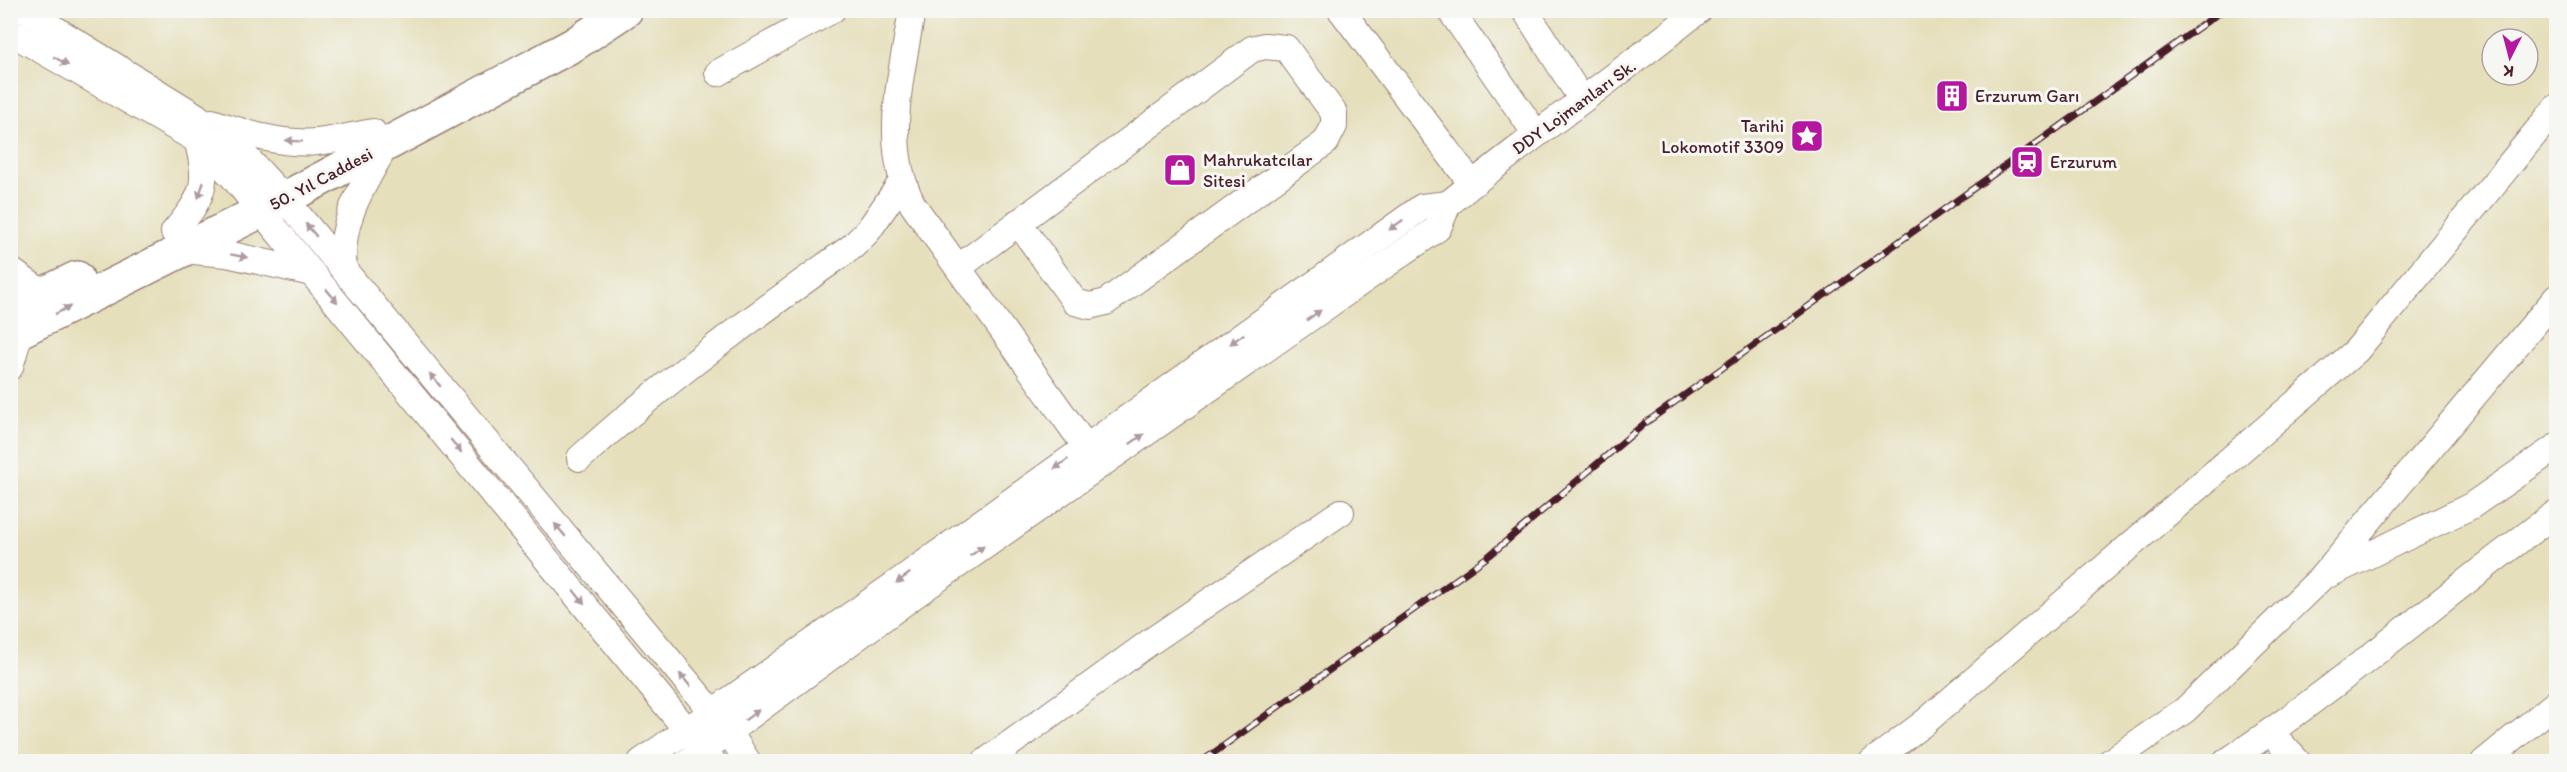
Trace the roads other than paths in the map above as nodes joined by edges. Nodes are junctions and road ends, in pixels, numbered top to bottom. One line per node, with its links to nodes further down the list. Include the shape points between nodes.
1 (24, 10): 14 (street)
2 (599, 10): 16 (main road, 50. Yıl Caddesi)
3 (626, 10): 16 (main road, 50. Yıl Caddesi, via 573,45)
4 (832, 10): 11 (street)
5 (912, 10): 17 (street, via 895,120)
6 (1341, 10): 18 (street)
7 (1450, 10): 15 (street)
8 (1526, 10): 12 (street)
9 (1699, 10): 12 (street, DDY Lojmanları Sk.)
10 (10, 32): 14 (street, one-way to 14)
11 (718, 73)
12 (1582, 100): 15 (street, DDY Lojmanları Sk.)
13 (2556, 108): 46 (street, via 2356,351 1924,723)
14 (196, 128): 16 (street, one-way to 14, via 286,141); 19 (street, via 247,158); 22 (street, one-way to 22, via 205,178)
15 (1536, 134): 18 (street, DDY Lojmanları Sk.)
16 (379, 138): 19 (main road, 50. Yıl Caddesi); 25 (street, via 347,217 341,251)
17 (901, 183): 23 (street); 33 (street, via 853,246 695,360)
18 (1472, 184): 20 (street, DDY Lojmanları Sk.)
19 (265, 196): 22 (main road, 50. Yıl Caddesi); 25 (street, one-way to 19); 26 (street)
20 (1448, 204): 31 (street, one-way to 31, via 1422,207); 40 (street, one-way to 20, via 912,597 1438,228)
21 (1018, 222): 21 (street, via 1252,49 1286,48 1334,113 1334,126 1326,142 1106,302 1090,306 1075,302); 23 (street)
22 (178, 241): 26 (street, one-way to 26); 27 (main road, 50. Yıl Caddesi); 29 (main road, 50. Yıl Caddesi, one-way to 22)
23 (959, 267): 31 (street)
24 (10, 270): 27 (street)
25 (344, 270): 38 (street, one-way to 25)
26 (312, 273): 39 (street, one-way to 39)
27 (44, 294): 29 (main road, 50. Yıl Caddesi)
28 (2556, 298): 36 (street)
29 (14, 326): 30 (street)
30 (10, 367)
31 (1086, 447): 38 (street, one-way to 38)
32 (2556, 447): 36 (street, via 2471,506)
33 (580, 458)
34 (1341, 512): 45 (street, via 1150,642)
35 (2556, 513): 41 (street)
36 (2320, 579): 47 (street, via 2185,710)
37 (2556, 704): 50 (street)
38 (712, 712): 39 (street); 40 (street)
39 (688, 729): 42 (street); 44 (street)
40 (729, 732): 42 (street); 43 (street)
41 (2271, 732): 48 (street); 49 (street)
42 (702, 757)
43 (747, 760)
44 (641, 762)
45 (985, 762)
46 (1872, 762)
47 (2110, 762)
48 (2226, 762)
49 (2298, 762)
50 (2484, 762)

